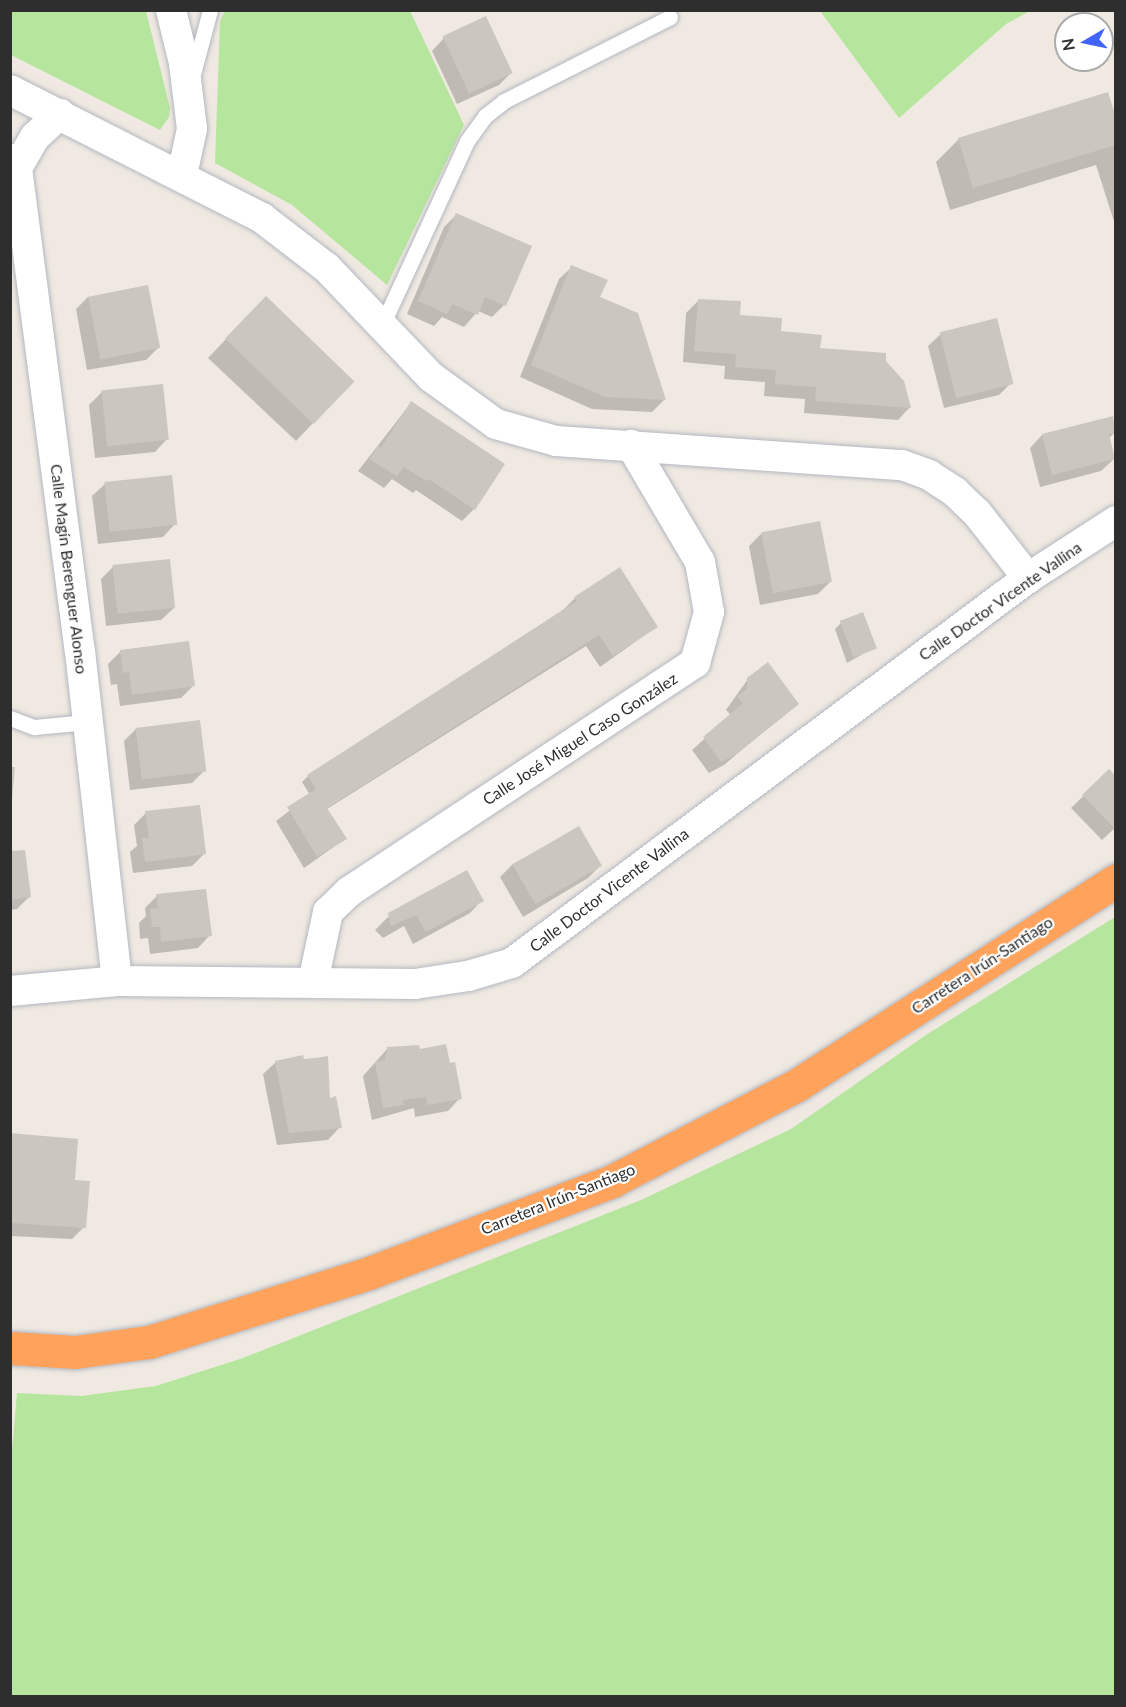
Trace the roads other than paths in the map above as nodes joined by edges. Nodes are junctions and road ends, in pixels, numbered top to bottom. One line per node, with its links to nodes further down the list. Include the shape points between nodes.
1 (171, 10): 5 (street)
2 (210, 10): 5 (lane)
3 (670, 17): 9 (lane, via 504,101 485,116 467,141)
4 (10, 90): 6 (street)
5 (188, 93): 8 (street, via 192,129)
6 (60, 114): 7 (street); 8 (street)
7 (14, 163): 14 (street, Calle Magín Berenguer Alonso)
8 (182, 175): 9 (street, via 262,218 327,268)
9 (383, 323): 10 (street, via 431,377 496,424 556,441)
10 (631, 445): 12 (street, via 902,465 929,475 955,492 977,513); 17 (street, Calle José Miguel Caso González, via 700,562 709,612 695,663 350,891 328,912)
11 (1116, 522): 12 (street, Calle Doctor Vicente Vallina)
12 (1028, 578): 17 (street, Calle Doctor Vicente Vallina, via 512,963 468,976 415,984)
13 (10, 718): 14 (lane, via 34,727)
14 (88, 722): 16 (street, Calle Magín Berenguer Alonso)
15 (1116, 880): 19 (highway, Carretera Irún-Santiago, via 797,1085 612,1181 369,1273 149,1342 75,1352)
16 (117, 981): 17 (street, Calle Doctor Vicente Vallina); 18 (street, Calle Doctor Vicente Vallina)
17 (313, 982)
18 (10, 991)
19 (10, 1348)

